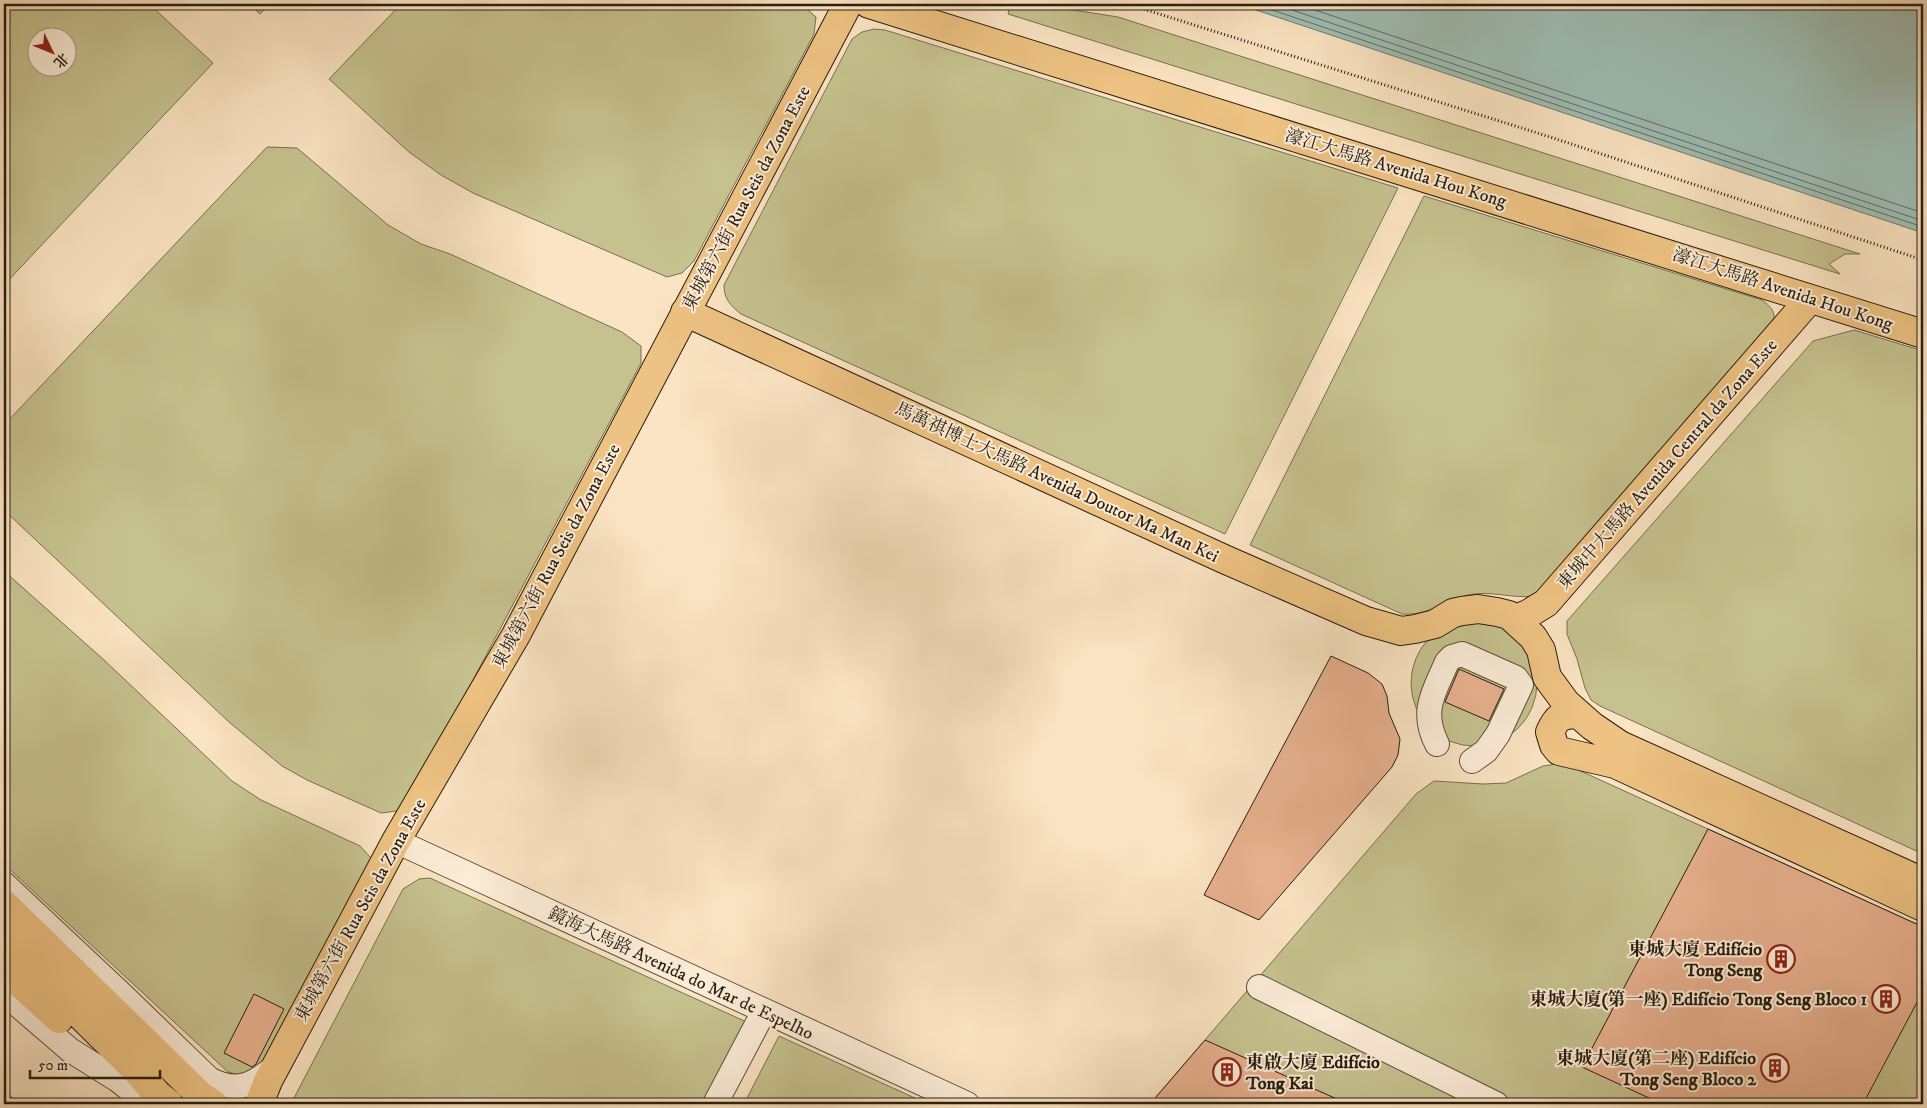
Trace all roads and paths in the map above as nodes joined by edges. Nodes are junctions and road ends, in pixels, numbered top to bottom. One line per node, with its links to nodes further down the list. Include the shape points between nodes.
1 (848, 4): 6 (main road, 東城第六街 Rua Seis da Zona Este)
2 (868, 4): 5 (main road, 濠江大馬路 Avenida Hou Kong)
3 (1131, 4): 4 (path)
4 (1923, 260)
5 (1810, 299): 7 (main road, 濠江大馬路 Avenida Hou Kong); 8 (main road, 東城中大馬路 Avenida Central da Zona Este, via 1546,603)
6 (685, 312): 8 (main road, 馬萬祺博士大馬路 Avenida Doutor Ma Man Kei, via 1366,621 1401,631 1435,624 1453,613 1478,610 1498,612); 12 (main road, 東城第六街 Rua Seis da Zona Este, via 516,635)
7 (1923, 334)
8 (1515, 619): 9 (main road, via 1533,637 1541,650 1547,677)
9 (1577, 714): 13 (main road, via 1620,745); 16 (main road, via 1563,714 1555,722 1550,732 1558,751 1615,764)
10 (1436, 744): 11 (street, via 1429,728 1431,701 1452,657 1462,654 1516,678 1521,685 1498,734 1486,751)
11 (1472, 761)
12 (396, 841): 21 (street, 鏡海大馬路 Avenida do Mar de Espelho); 22 (main road, 東城第六街 Rua Seis da Zona Este)
13 (1923, 882)
14 (4, 884): 22 (street, via 209,1079 225,1086 241,1086 258,1080)
15 (4, 904): 24 (main road)
16 (1923, 906)
17 (4, 940): 23 (main road, via 138,1072)
18 (4, 969): 23 (main road, via 131,1082)
19 (1259, 987): 28 (street)
20 (4, 993): 23 (street, via 70,1050)
21 (764, 1011): 26 (street); 27 (street, 鏡海大馬路 Avenida do Mar de Espelho)
22 (276, 1066): 25 (main road, 東城第六街 Rua Seis da Zona Este)
23 (158, 1101)
24 (213, 1104)
25 (259, 1104)
26 (715, 1104)
27 (967, 1104)
28 (1496, 1104)

